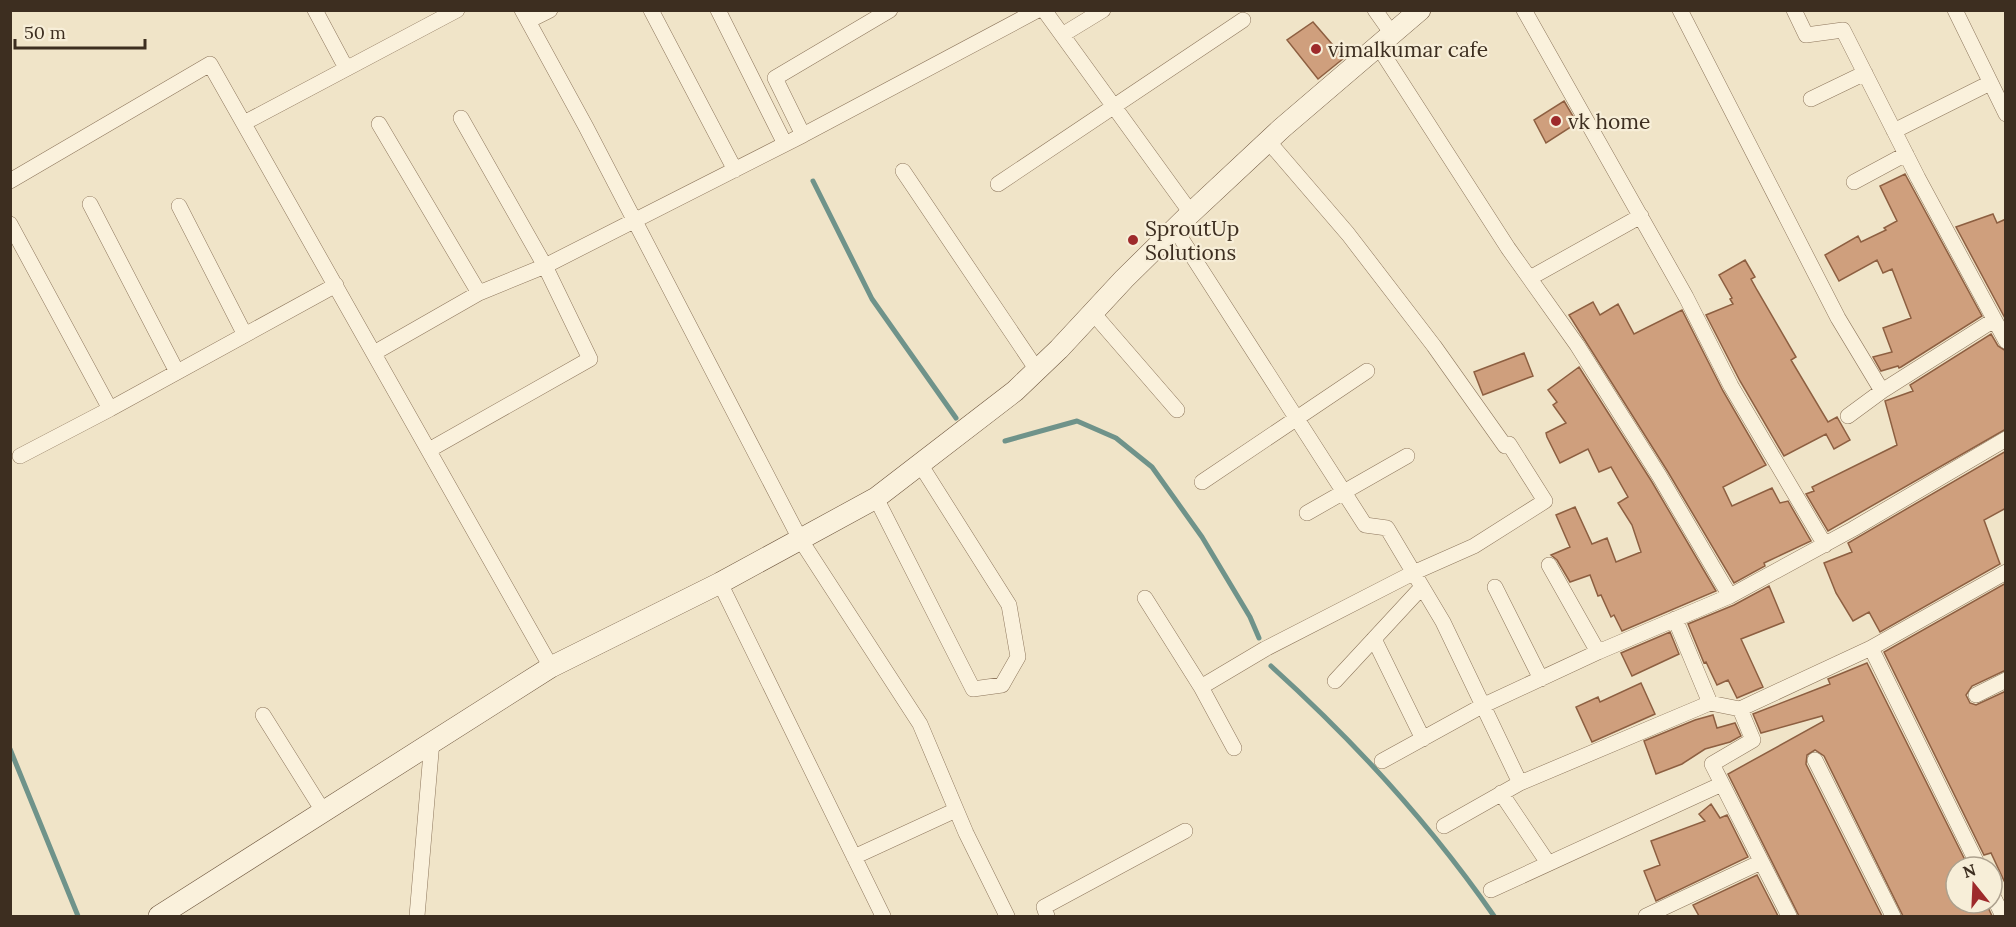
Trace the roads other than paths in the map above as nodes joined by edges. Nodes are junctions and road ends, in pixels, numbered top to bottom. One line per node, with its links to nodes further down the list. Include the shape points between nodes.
1 (315, 10): 20 (street)
2 (457, 10): 20 (street)
3 (550, 10): 16 (street)
4 (651, 10): 34 (street)
5 (718, 10): 32 (street)
6 (890, 10): 30 (street, via 775,78)
7 (1038, 10): 30 (street)
8 (1044, 10): 18 (street)
9 (1103, 10): 18 (street)
10 (1375, 10): 19 (street)
11 (1420, 10): 19 (main road)
12 (1524, 10): 42 (street)
13 (1680, 10): 58 (street, via 1838,318)
14 (1794, 10): 21 (street, via 1806,35 1843,30)
15 (1955, 10): 22 (street)
16 (525, 16): 43 (street)
17 (1243, 20): 24 (street)
18 (1062, 35): 24 (street)
19 (1385, 40): 31 (main road); 47 (street)
20 (346, 68): 27 (street)
21 (1865, 73): 23 (street); 29 (street)
22 (1990, 83): 25 (street); 29 (street)
23 (1811, 99)
24 (1114, 107): 38 (street); 41 (street)
25 (2006, 114)
26 (461, 118): 46 (street)
27 (244, 123): 36 (street, via 210,64); 48 (street)
28 (379, 124): 49 (street)
29 (1894, 131): 33 (street)
30 (803, 135): 32 (street)
31 (1268, 141): 41 (main road); 76 (street, via 1348,234 1505,446 1509,444 1545,501 1474,546)
32 (784, 144): 34 (street)
33 (1906, 154): 37 (street); 51 (street)
34 (735, 170): 43 (street)
35 (903, 171): 55 (street)
36 (10, 181)
37 (1854, 182)
38 (998, 184)
39 (90, 204): 56 (street)
40 (179, 206): 52 (street)
41 (1191, 213): 45 (main road)
42 (1641, 216): 47 (street); 73 (street, via 1731,386)
43 (635, 222): 46 (street); 72 (street)
44 (10, 224): 59 (street)
45 (1175, 229): 50 (main road); 62 (street)
46 (545, 266): 49 (street); 64 (street, via 590,359)
47 (1530, 278): 80 (street, via 1577,345)
48 (336, 285): 52 (street); 54 (street)
49 (478, 293): 54 (street)
50 (1093, 312): 55 (main road); 60 (street)
51 (1994, 320): 53 (street); 58 (street)
52 (245, 335): 56 (street)
53 (2006, 341)
54 (374, 353): 64 (street)
55 (1037, 370): 67 (main road)
56 (177, 372): 59 (street)
57 (1367, 372): 62 (street)
58 (1882, 391): 61 (street)
59 (110, 409): 65 (street)
60 (1177, 410)
61 (1848, 416)
62 (1297, 418): 68 (street); 69 (street)
63 (2006, 439): 73 (street)
64 (429, 450): 86 (street)
65 (20, 456)
66 (1407, 456): 69 (street)
67 (920, 464): 70 (main road); 70 (street, via 1009,605 1017,657 1002,685 973,689)
68 (1202, 482)
69 (1344, 492): 71 (street); 76 (street, via 1365,525 1387,528)
70 (876, 498): 72 (main road)
71 (1307, 513)
72 (800, 539): 77 (main road); 104 (street, via 920,724)
73 (1825, 545): 80 (street)
74 (1549, 564): 85 (street)
75 (2006, 572): 84 (street)
76 (1413, 573): 78 (street); 90 (street, via 1265,649)
77 (720, 583): 86 (main road); 109 (street)
78 (1422, 587): 83 (street); 93 (street)
79 (1495, 587): 87 (street)
80 (1730, 596): 82 (street)
81 (1145, 598): 90 (street)
82 (1675, 619): 85 (street); 92 (street)
83 (1374, 639): 89 (street); 96 (street)
84 (1871, 648): 94 (street); 108 (street)
85 (1598, 652): 87 (street)
86 (551, 667): 97 (main road)
87 (1540, 679): 93 (street)
88 (2006, 680): 91 (street)
89 (1335, 681)
90 (1201, 687): 98 (street)
91 (1977, 695)
92 (1710, 702): 94 (street); 101 (street)
93 (1482, 706): 96 (street); 101 (street)
94 (1740, 709): 102 (street, via 1753,740 1712,764)
95 (263, 715): 105 (street)
96 (1423, 739): 100 (street)
97 (432, 741): 105 (main road); 114 (street)
98 (1234, 748)
99 (1815, 760): 120 (street)
100 (1382, 761)
101 (1520, 783): 103 (street)
102 (1722, 784): 110 (street); 111 (street)
103 (1501, 793): 106 (street); 111 (street)
104 (956, 810): 109 (street); 116 (street)
105 (322, 811): 113 (main road)
106 (1444, 826)
107 (1185, 831): 117 (street, via 1044,908)
108 (1973, 855)
109 (854, 857): 115 (street)
110 (1761, 862): 118 (street); 119 (street)
111 (1548, 863): 112 (street)
112 (1491, 890)
113 (159, 916)
114 (418, 916)
115 (883, 916)
116 (1007, 916)
117 (1047, 916)
118 (1646, 916)
119 (1789, 916)
120 (1893, 916)

